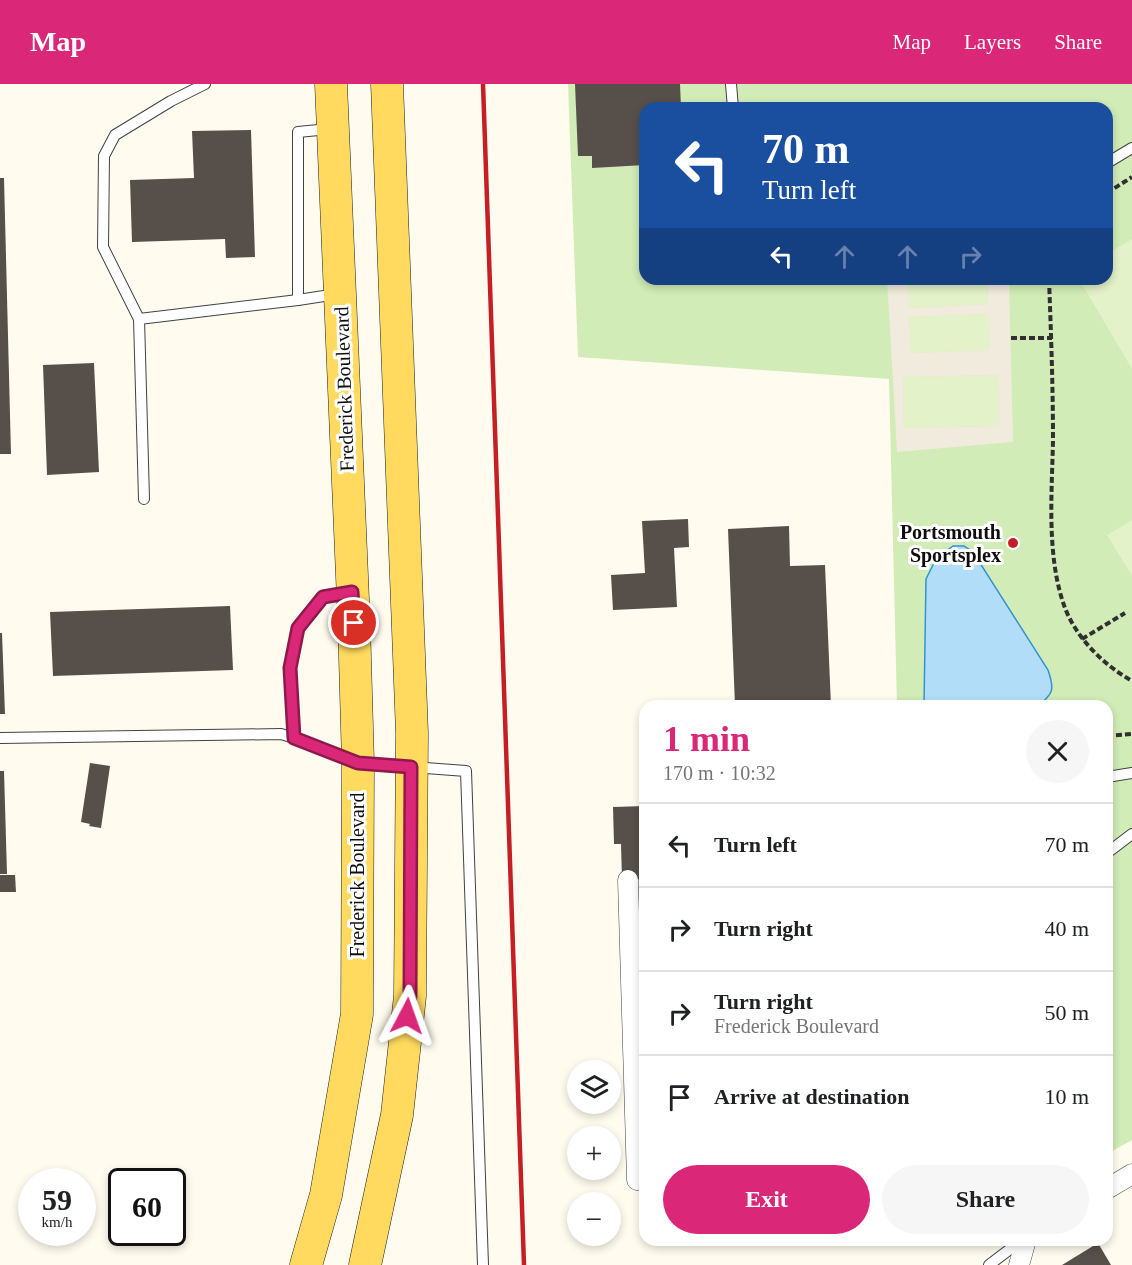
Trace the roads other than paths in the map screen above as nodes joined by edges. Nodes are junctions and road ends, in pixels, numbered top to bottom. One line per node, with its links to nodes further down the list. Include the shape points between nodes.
1 (205, 84): 11 (lane, via 115,135 104,156 104,247)
2 (331, 84): 6 (main road, Frederick Boulevard)
3 (387, 84): 17 (main road)
4 (731, 84): 5 (lane)
5 (733, 102)
6 (333, 129): 9 (main road, Frederick Boulevard); 10 (lane, via 298,132)
7 (1132, 148): 8 (lane)
8 (1113, 159)
9 (340, 294): 10 (lane); 13 (main road, Frederick Boulevard)
10 (298, 300): 11 (lane)
11 (139, 320): 12 (lane)
12 (144, 499)
13 (352, 592): 15 (lane, via 323,597 298,628 290,668); 16 (main road, Frederick Boulevard)
14 (0, 738): 15 (lane, via 281,734)
15 (294, 738): 16 (lane)
16 (358, 763): 17 (lane); 28 (main road, Frederick Boulevard, via 357,1014 326,1196)
17 (411, 767): 29 (main road, via 410,996 397,1115); 30 (lane, via 466,771)
18 (1132, 773): 19 (lane)
19 (1113, 776)
20 (1132, 834): 21 (lane)
21 (1113, 848)
22 (628, 880): 24 (street)
23 (1132, 1174): 25 (street)
24 (639, 1180)
25 (1113, 1185)
26 (1016, 1246): 31 (lane)
27 (1023, 1246): 32 (street)
28 (306, 1265)
29 (365, 1265)
30 (483, 1265)
31 (989, 1265)
32 (1019, 1265)

